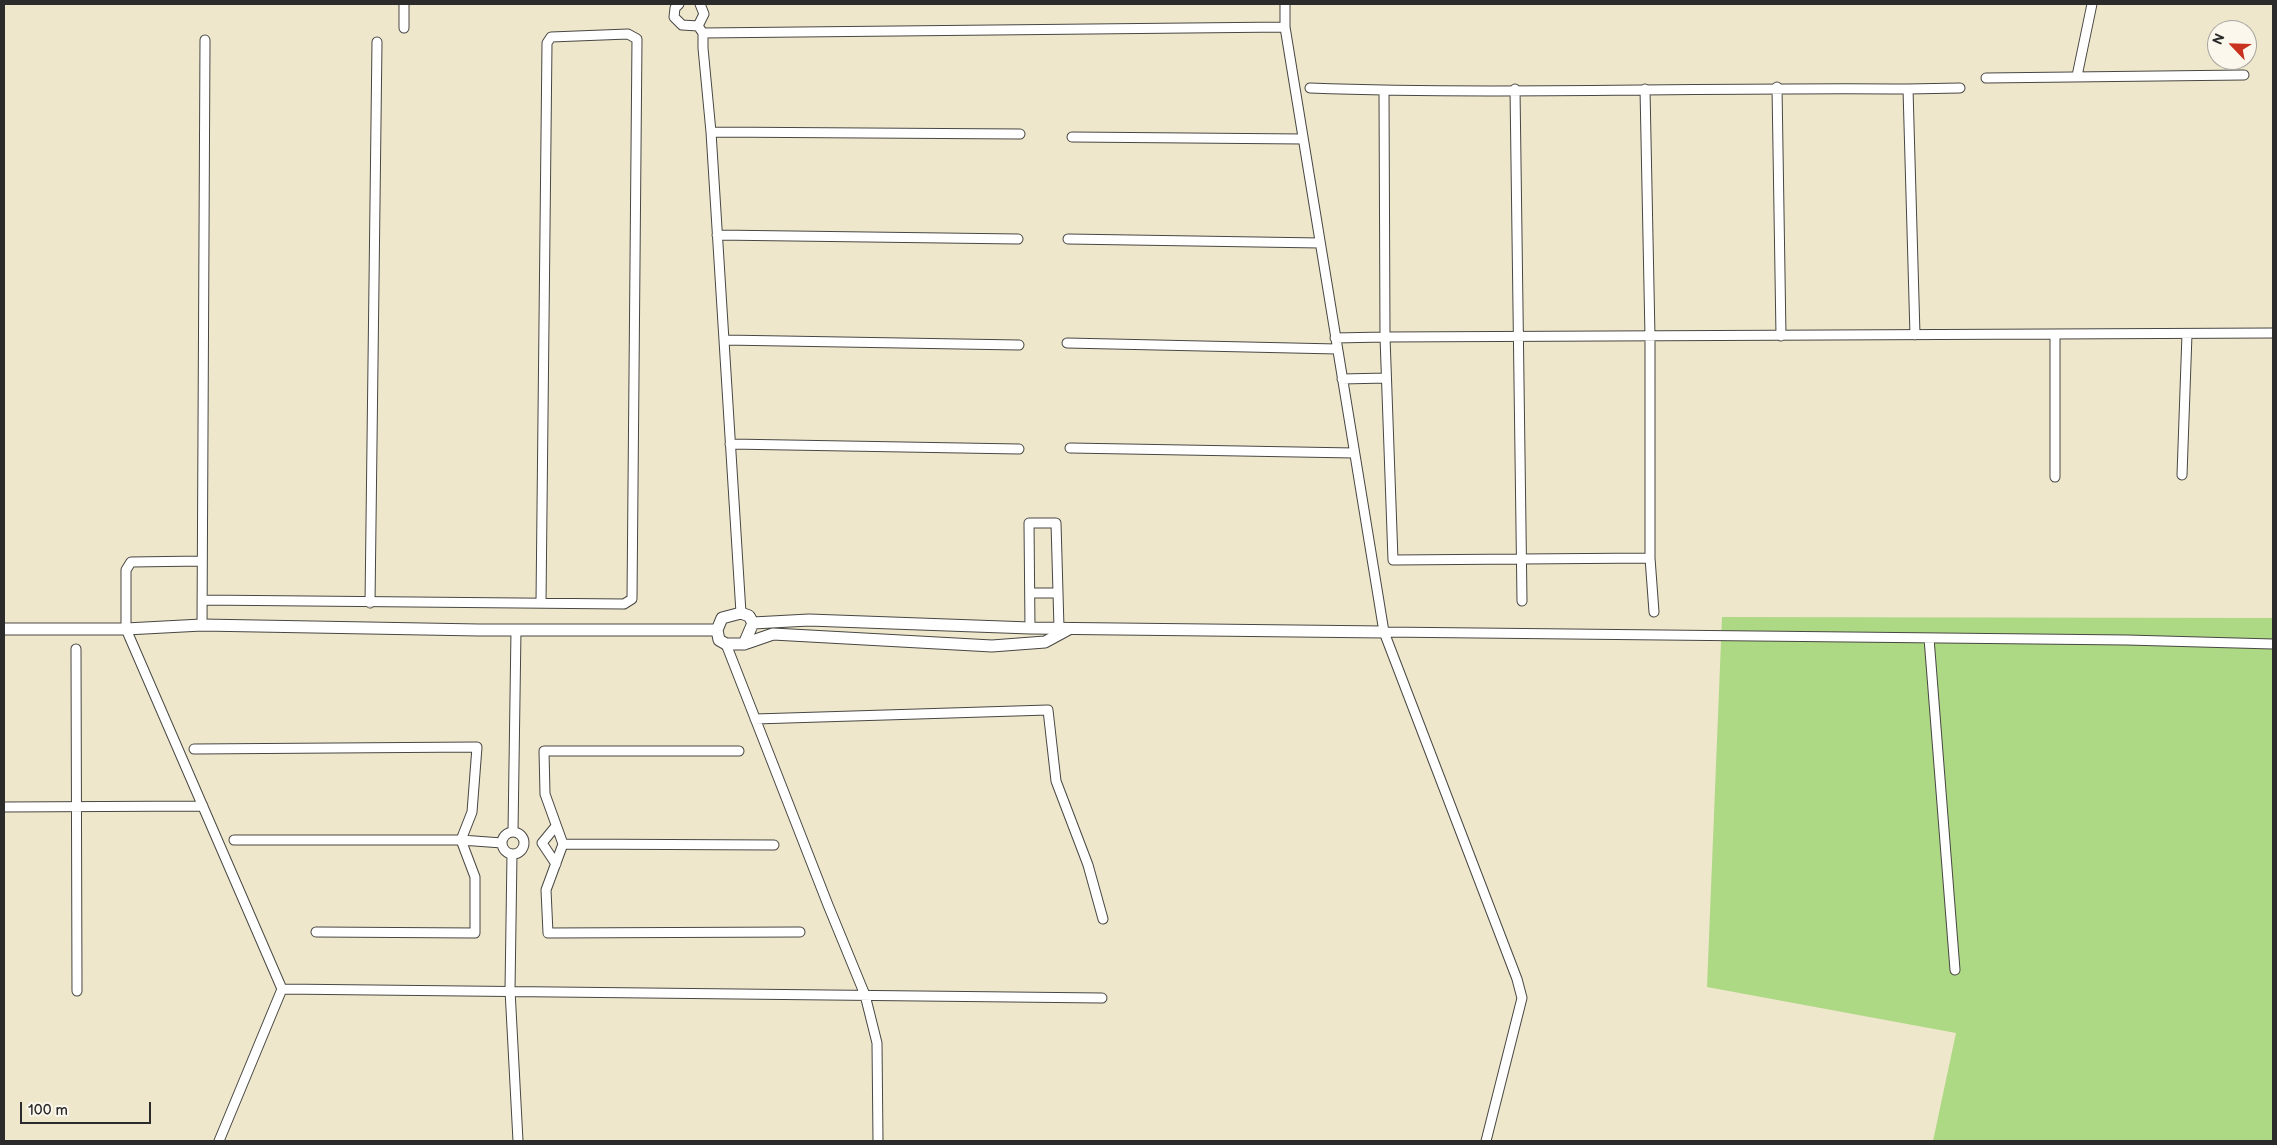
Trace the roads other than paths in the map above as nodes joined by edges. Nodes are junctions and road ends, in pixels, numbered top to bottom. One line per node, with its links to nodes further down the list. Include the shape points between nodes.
1 (404, 4): 7 (street)
2 (679, 4): 8 (street, via 674,17 682,25)
3 (700, 4): 8 (street, via 704,14)
4 (1285, 4): 6 (street)
5 (2092, 4): 12 (street)
6 (1285, 26): 8 (street); 24 (street)
7 (404, 28)
8 (700, 29): 21 (street)
9 (205, 40): 52 (street)
10 (377, 42): 58 (street)
11 (2244, 75): 12 (street)
12 (2077, 76): 13 (street)
13 (1986, 78)
14 (1777, 87): 18 (street); 19 (street); 33 (street)
15 (1310, 88): 20 (street)
16 (1960, 88): 19 (street)
17 (1515, 89): 18 (street); 20 (street); 37 (street)
18 (1645, 89): 35 (street)
19 (1908, 89): 32 (street)
20 (1384, 90): 34 (street)
21 (711, 132): 22 (street); 25 (street)
22 (1020, 134)
23 (1072, 137): 24 (street)
24 (1303, 139): 28 (street)
25 (717, 235): 26 (street); 38 (street)
26 (1018, 239)
27 (1068, 239): 28 (street)
28 (1320, 244): 36 (street)
29 (2273, 333): 31 (street)
30 (2055, 334): 31 (street); 32 (street); 49 (street)
31 (2187, 334): 48 (street)
32 (1915, 335): 33 (street)
33 (1781, 336): 35 (street)
34 (1385, 337): 36 (street); 37 (street); 42 (street)
35 (1650, 337): 37 (street); 50 (street)
36 (1335, 338): 41 (street)
37 (1519, 338): 51 (street)
38 (724, 340): 40 (street); 44 (street)
39 (1068, 343): 41 (street)
40 (1019, 345)
41 (1337, 349): 43 (street)
42 (1386, 378): 43 (street); 51 (street, via 1393,560)
43 (1342, 379): 47 (street)
44 (730, 444): 46 (street); 60 (street)
45 (1070, 448): 47 (street)
46 (1019, 450)
47 (1354, 453): 69 (street)
48 (2182, 475)
49 (2055, 477)
50 (1650, 558): 51 (street); 59 (street)
51 (1522, 559): 56 (street)
52 (202, 561): 55 (street); 63 (street, via 130,562 126,570)
53 (1030, 593): 54 (street); 54 (street, via 1029,524 1056,523); 64 (street)
54 (1058, 593): 65 (street)
55 (202, 600): 58 (street); 62 (street)
56 (1522, 601)
57 (541, 602): 57 (street, via 624,604 632,599 638,39 628,34 551,37 547,43); 58 (street)
58 (370, 603)
59 (1654, 612)
60 (741, 613): 61 (street, via 749,616); 68 (street, via 722,618)
61 (753, 624): 64 (street, via 809,620); 72 (street)
62 (202, 625): 63 (street); 67 (street)
63 (126, 628): 66 (street); 79 (street)
64 (1030, 628): 65 (street)
65 (1064, 628): 69 (street); 72 (street, via 1045,642 992,646 773,634)
66 (4, 629)
67 (516, 630): 68 (street); 82 (street)
68 (717, 630): 71 (street, via 718,640)
69 (1384, 632): 70 (street); 104 (street, via 1522,998)
70 (1929, 638): 73 (street); 95 (street)
71 (726, 644): 72 (street); 75 (street)
72 (744, 644)
73 (2273, 644)
74 (76, 649): 78 (street)
75 (755, 719): 92 (street, via 1048,710 1056,781 1088,865); 99 (street)
76 (194, 749): 84 (street, via 477,747 472,812)
77 (739, 751): 81 (street, via 544,751 545,794)
78 (77, 806): 79 (street); 80 (street); 98 (street)
79 (203, 806): 96 (street)
80 (4, 807)
81 (556, 826): 87 (street); 88 (street)
82 (512, 832): 85 (street, via 507,833); 86 (street, via 518,833)
83 (234, 840): 84 (street)
84 (461, 840): 85 (street); 93 (street, via 476,877 474,932)
85 (502, 843): 90 (street)
86 (524, 843): 87 (street); 90 (street, via 518,852)
87 (542, 843): 91 (street)
88 (563, 844): 89 (street); 91 (street)
89 (774, 845)
90 (512, 854): 97 (street)
91 (556, 864): 94 (street, via 546,890 548,933)
92 (1103, 919)
93 (316, 932)
94 (800, 932)
95 (1955, 970)
96 (282, 989): 97 (street); 101 (street)
97 (510, 990): 99 (street); 102 (street)
98 (77, 991)
99 (865, 995): 100 (street); 103 (street, via 877,1043)
100 (1102, 998)
101 (219, 1141)
102 (518, 1141)
103 (878, 1141)
104 (1486, 1141)

